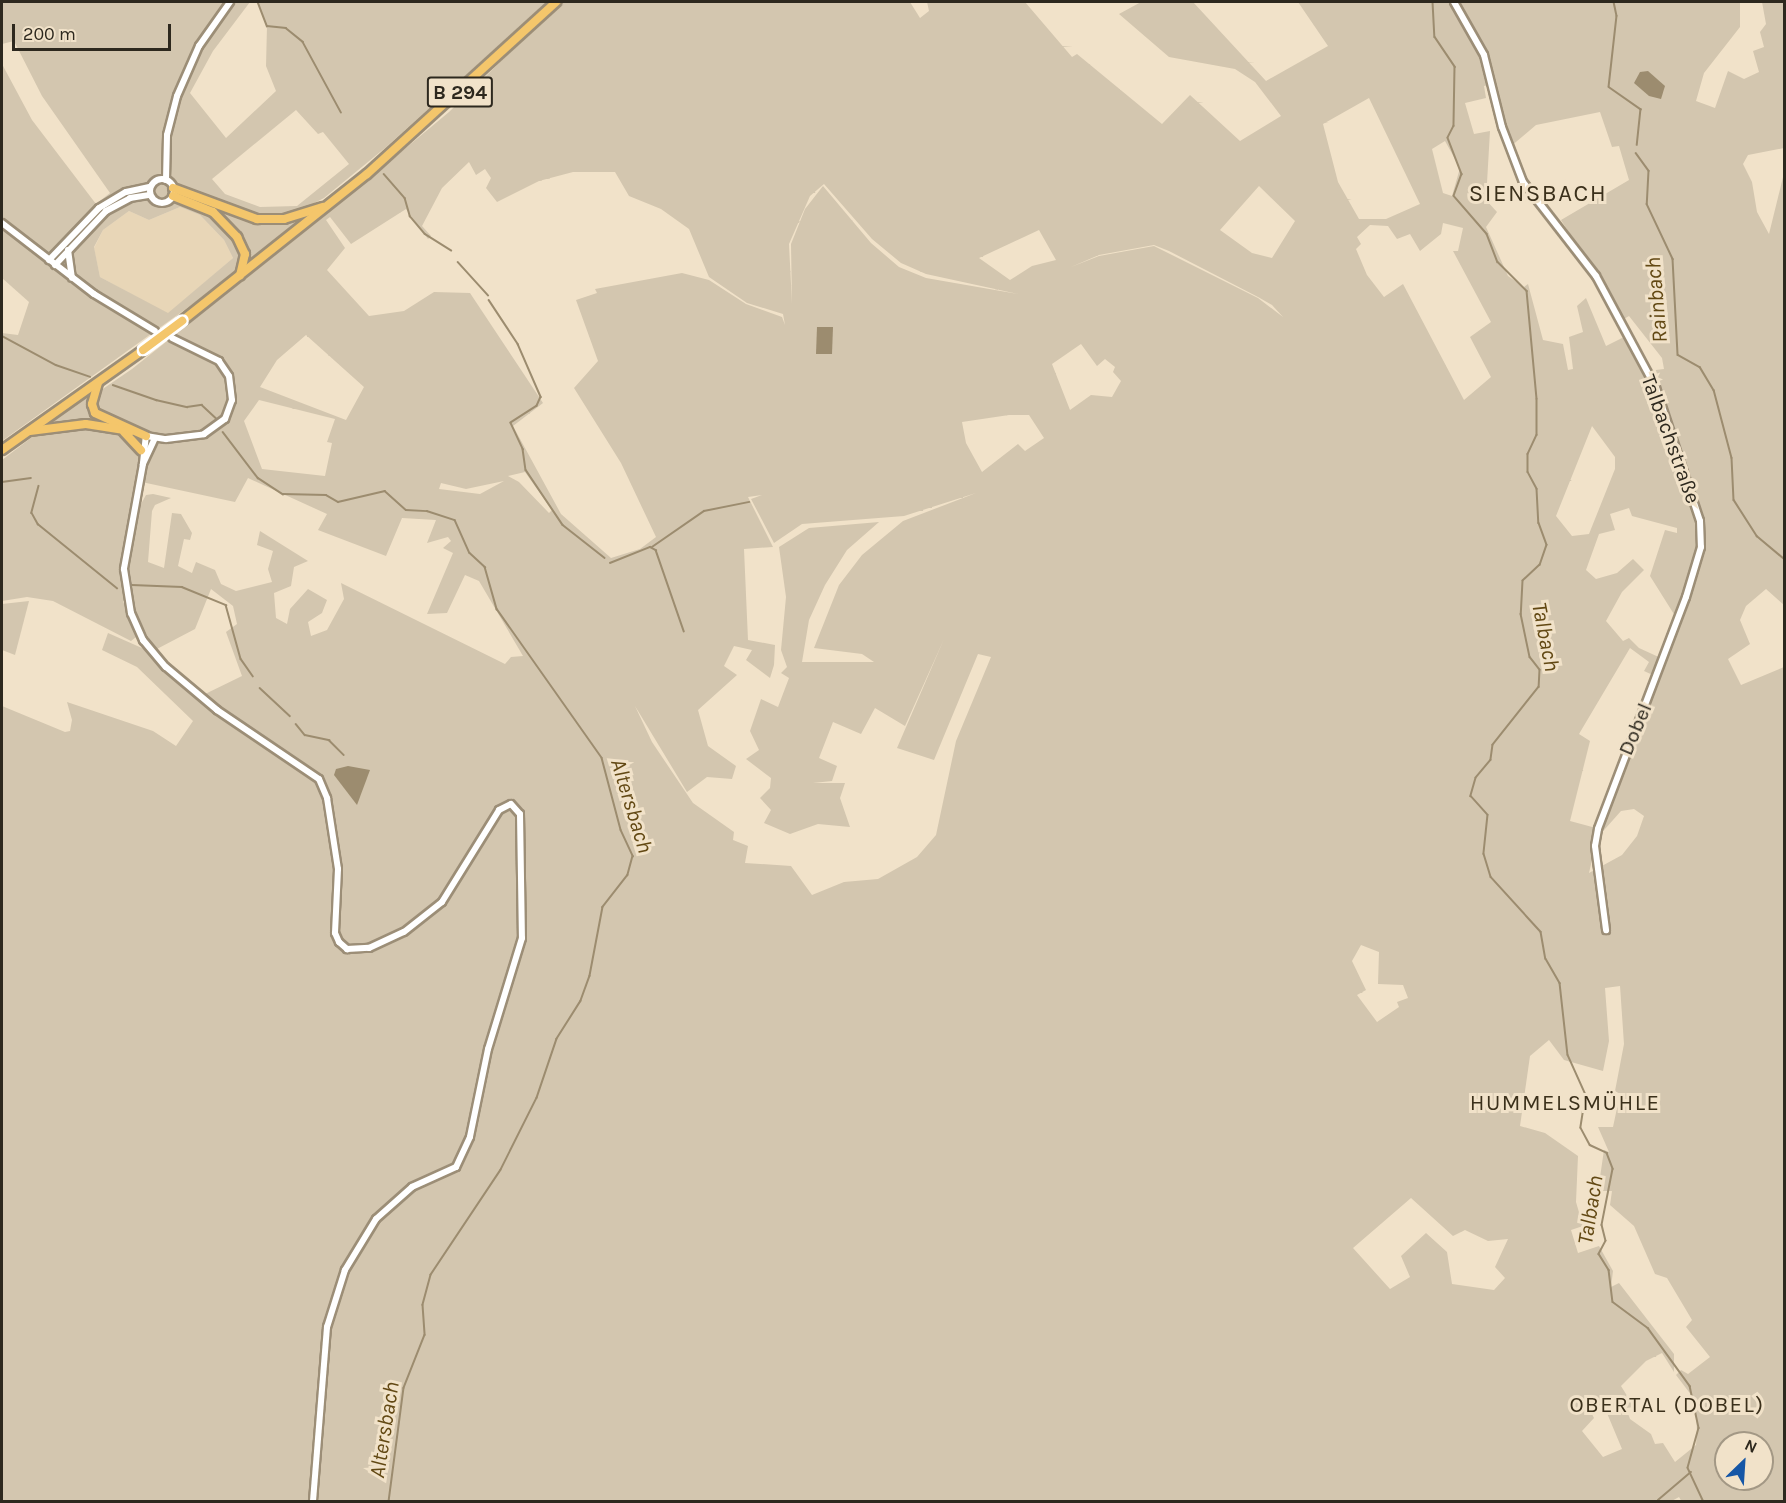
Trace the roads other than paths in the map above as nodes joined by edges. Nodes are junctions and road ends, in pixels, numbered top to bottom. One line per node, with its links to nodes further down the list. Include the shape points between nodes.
1 (230, 2): 4 (street, via 186,73 172,111)
2 (1454, 2): 26 (street, Talbachstraße, via 1484,55 1513,162 1596,276 1630,334 1664,405)
3 (553, 4): 10 (highway, B 294)
4 (164, 163): 5 (street); 6 (street)
5 (158, 179): 6 (street); 7 (street)
6 (166, 180): 8 (street)
7 (150, 187): 9 (street); 13 (street, via 126,192 99,208)
8 (173, 192): 9 (street, via 160,204); 10 (highway, via 257,219 284,219); 16 (highway, via 213,212 242,243 245,259)
9 (150, 195): 12 (street, via 112,207)
10 (329, 205): 16 (highway, B 294)
11 (2, 223): 13 (street)
12 (68, 250): 14 (street); 15 (street)
13 (49, 260): 14 (street)
14 (55, 265): 15 (street)
15 (72, 278): 17 (street)
16 (239, 278): 19 (highway, B 294, bridge)
17 (154, 331)
18 (172, 338): 22 (street, via 219,361 229,376 232,400 225,418 212,430 188,438)
19 (98, 383): 20 (highway, B 294); 21 (highway, via 92,404 95,413)
20 (29, 431): 21 (highway, via 86,423); 23 (highway, B 294)
21 (127, 431): 22 (highway); 24 (highway)
22 (150, 437): 24 (street); 25 (street)
23 (2, 450)
24 (141, 450): 25 (street)
25 (144, 464): 28 (street, via 124,569 131,613 143,640 166,666 217,710 319,779 327,798 338,869 335,933 339,942 347,949 369,948 404,932 442,902 499,810 511,804 520,814 522,938 482,1074 470,1137 456,1167 412,1187 376,1219 345,1270 327,1327)
26 (1700, 533): 27 (street, Dobel, via 1701,547 1686,597 1598,829 1595,846)
27 (1605, 930)
28 (313, 1502)

